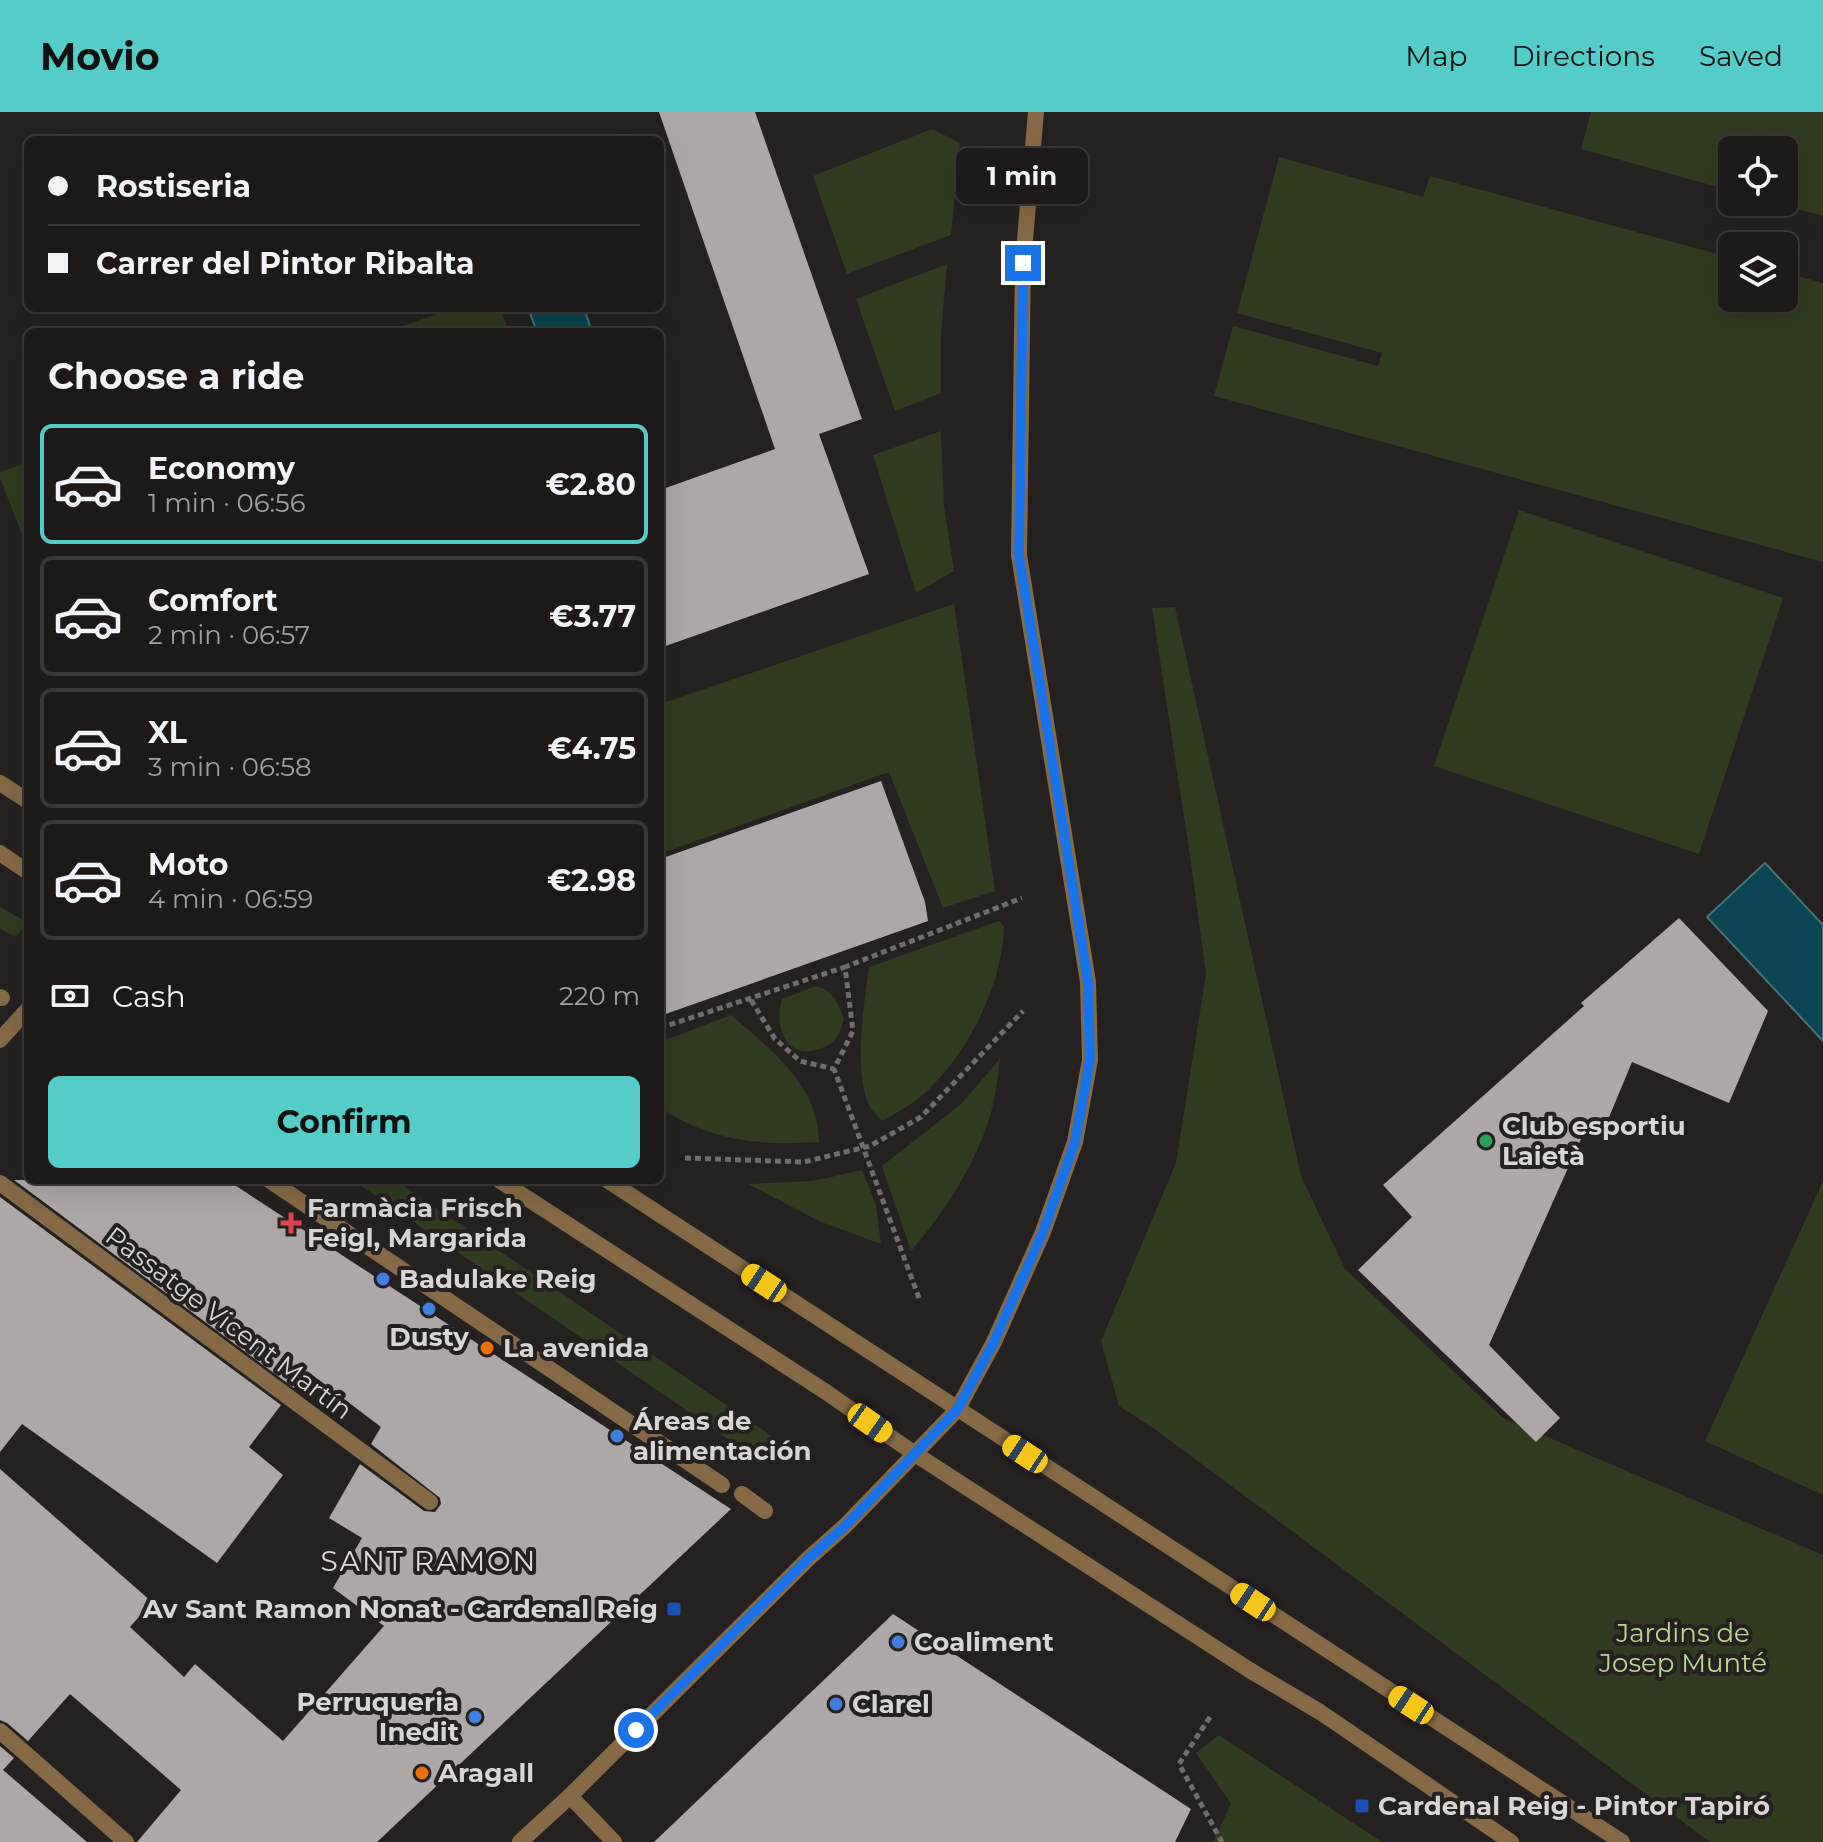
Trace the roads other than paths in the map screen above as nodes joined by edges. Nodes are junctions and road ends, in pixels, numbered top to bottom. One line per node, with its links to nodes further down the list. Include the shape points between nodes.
1 (1036, 112): 12 (street, via 1023,263 1019,555 1088,982 1090,1060 1075,1142 1043,1232)
2 (0, 783): 3 (street)
3 (24, 798)
4 (0, 853): 5 (street)
5 (24, 869)
6 (24, 1013): 7 (street)
7 (0, 1040)
8 (0, 1183): 16 (street, Passatge Vicent Martín)
9 (275, 1184): 14 (street)
10 (505, 1184): 13 (street)
11 (613, 1184): 12 (street)
12 (957, 1410): 13 (street); 24 (street)
13 (915, 1454): 19 (street); 23 (street, via 1320,1712)
14 (722, 1485)
15 (742, 1494): 17 (street)
16 (430, 1502)
17 (765, 1511)
18 (0, 1731): 20 (street)
19 (570, 1796): 21 (street); 22 (street)
20 (126, 1842)
21 (520, 1842)
22 (614, 1842)
23 (1511, 1842)
24 (1622, 1842)

